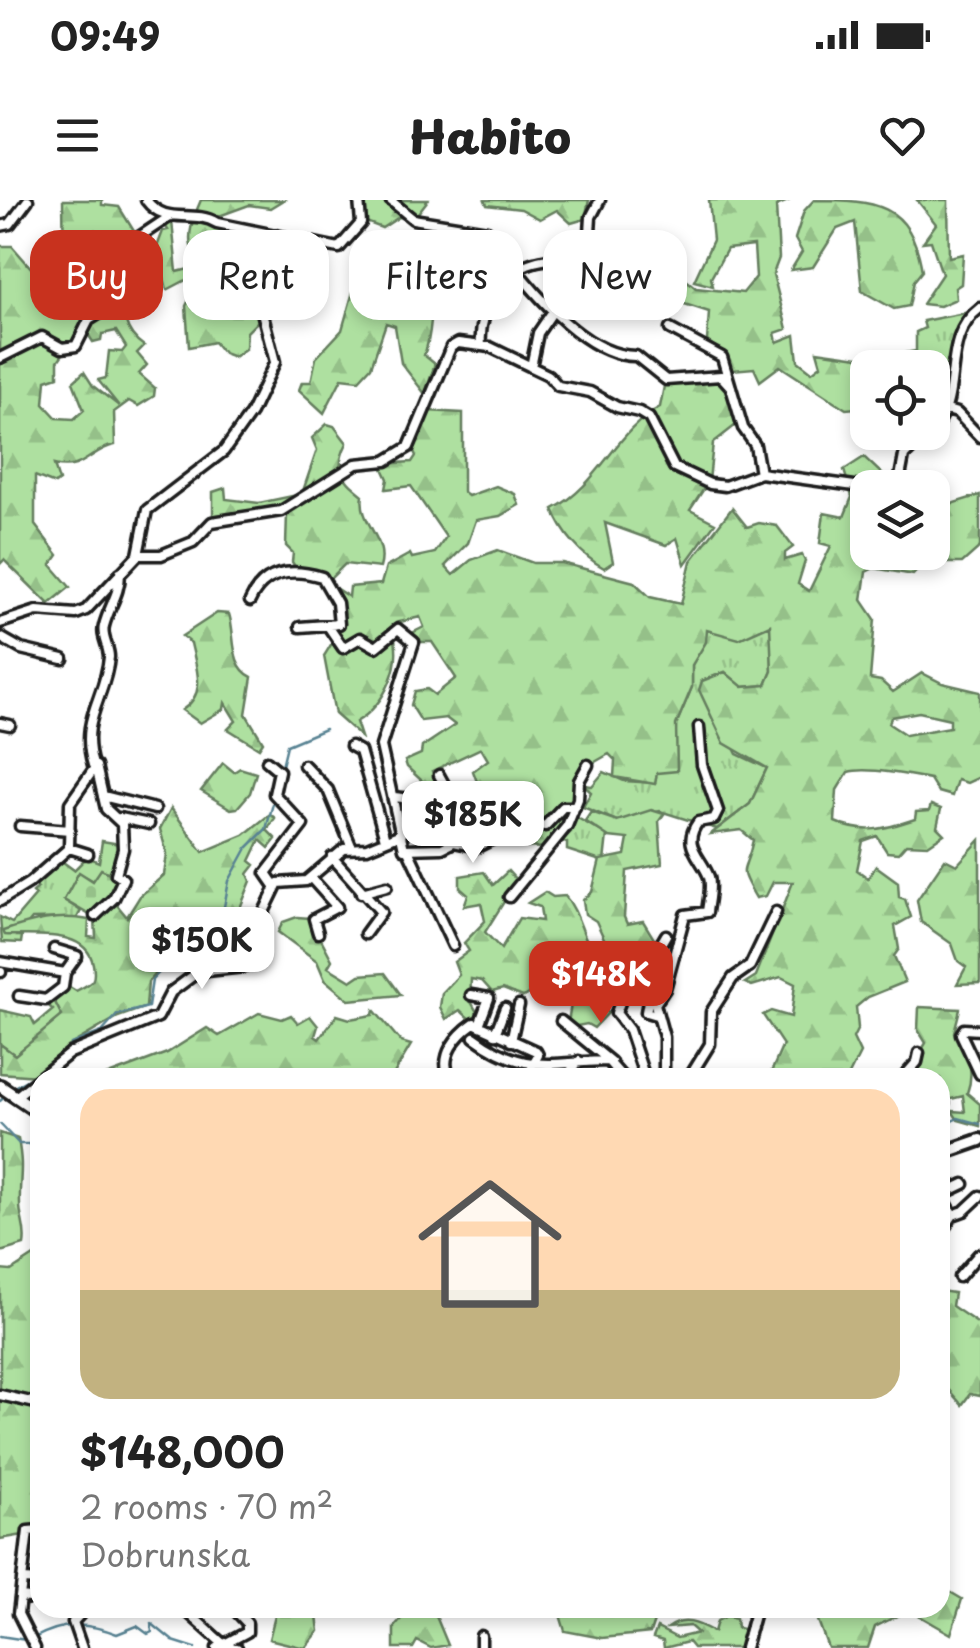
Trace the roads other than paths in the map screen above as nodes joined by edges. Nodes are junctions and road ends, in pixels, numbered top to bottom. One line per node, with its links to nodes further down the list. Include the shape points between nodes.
1 (28, 200): 7 (street, via 10,224)
2 (146, 200): 6 (street)
3 (359, 200): 10 (street, via 361,223 344,246)
4 (390, 200): 9 (street, via 414,219)
5 (600, 200): 11 (street, via 590,217 589,250)
6 (169, 217): 8 (street, via 205,216); 21 (street, via 100,262 110,308 88,320 76,346 62,348 42,337)
7 (0, 226)
8 (246, 230)
9 (482, 230)
10 (329, 244)
11 (523, 268)
12 (523, 273): 13 (street)
13 (543, 303)
14 (980, 308): 24 (street, via 958,339)
15 (264, 320): 29 (street, via 275,362 250,412 224,451 147,510)
16 (484, 320): 20 (street)
17 (546, 320): 22 (street)
18 (565, 320): 23 (street, via 618,356 636,356 666,380 721,376)
19 (670, 330): 23 (street, via 718,352)
20 (481, 345): 22 (street); 29 (street, via 451,348 410,446 399,456 356,464 281,511 212,522 192,542 161,555)
21 (0, 358)
22 (531, 367): 27 (street, via 558,386 647,416 674,467 719,486)
23 (732, 387): 27 (street)
24 (950, 391)
25 (950, 411): 26 (street)
26 (980, 437)
27 (760, 473): 28 (street)
28 (850, 485)
29 (138, 555): 30 (street)
30 (120, 571): 32 (street, via 82,613 37,610); 40 (street, via 104,626 108,659 91,711)
31 (250, 600): 33 (street, via 264,579 313,574 325,580 337,602 339,624)
32 (0, 623)
33 (328, 626): 34 (street); 45 (street, via 344,648 360,638 376,646 398,629 413,640 382,741)
34 (300, 627)
35 (0, 638): 36 (street)
36 (63, 659)
37 (699, 727): 81 (street, via 702,766 718,811 694,828 692,850 710,883 707,912 686,914)
38 (351, 746): 53 (street, via 360,751)
39 (267, 761): 60 (street, via 279,770 274,794 304,825 266,873)
40 (93, 765): 44 (street); 51 (street, via 70,802)
41 (304, 765): 55 (street, via 328,790)
42 (588, 765): 46 (street)
43 (439, 775): 45 (street, via 445,786 429,800)
44 (104, 796): 47 (street); 48 (street, via 106,810)
45 (394, 797): 52 (street)
46 (575, 807): 56 (street, via 563,806 546,826 523,824 480,846 454,842); 63 (street, via 563,833)
47 (155, 809)
48 (120, 818): 49 (street); 66 (street, via 116,874 122,878 114,898)
49 (149, 824)
50 (20, 826): 51 (street)
51 (70, 830): 54 (street)
52 (402, 834): 53 (street); 56 (street)
53 (385, 839): 55 (street)
54 (69, 848): 57 (street); 64 (street)
55 (352, 848): 58 (street)
56 (408, 850): 71 (street)
57 (88, 854)
58 (332, 857): 59 (street); 62 (street)
59 (311, 878): 60 (street); 68 (street, via 337,906 314,919)
60 (275, 886): 75 (street, via 244,967)
61 (387, 886): 62 (street)
62 (361, 893): 69 (street, via 381,913)
63 (509, 897)
64 (0, 900)
65 (776, 912): 98 (street, via 750,966 732,978 710,1012 710,1044)
66 (95, 916)
67 (241, 919): 75 (street, via 226,954)
68 (318, 933)
69 (365, 934)
70 (666, 935): 81 (street, via 644,973 646,1012)
71 (453, 946)
72 (54, 948): 76 (street, via 78,956)
73 (0, 962): 76 (street)
74 (597, 964): 96 (street, via 621,983 616,1013)
75 (200, 971): 92 (street, via 171,992 158,1017)
76 (65, 972): 78 (street, via 64,986 46,1000)
77 (471, 995): 83 (street, via 489,998)
78 (19, 996)
79 (519, 1005): 87 (street)
80 (505, 1008): 85 (street)
81 (656, 1015): 97 (street)
82 (561, 1021): 90 (street)
83 (479, 1026): 85 (street); 93 (street, via 458,1036 446,1057)
84 (980, 1030): 100 (street, via 961,1034)
85 (495, 1034): 87 (street)
86 (474, 1037): 91 (street)
87 (511, 1041): 91 (street, via 538,1052)
88 (919, 1053): 99 (street)
89 (579, 1061): 90 (street); 91 (street); 94 (street)
90 (611, 1062): 95 (street)
91 (532, 1066)
92 (46, 1068)
93 (448, 1068)
94 (573, 1068)
95 (616, 1068)
96 (642, 1068)
97 (664, 1068)
98 (695, 1068)
99 (912, 1068)
100 (980, 1072)
101 (10, 1090): 102 (main road)
102 (30, 1105)
103 (980, 1140): 104 (main road)
104 (950, 1150)
105 (964, 1184): 106 (street)
106 (950, 1193)
107 (980, 1196): 109 (street)
108 (950, 1210): 109 (street)
109 (953, 1215): 110 (street)
110 (950, 1220)
111 (980, 1241): 112 (street)
112 (980, 1254): 113 (street)
113 (959, 1276)
114 (0, 1395): 115 (street)
115 (30, 1402)
116 (30, 1531): 117 (street)
117 (26, 1555): 118 (street); 119 (street)
118 (30, 1556)
119 (22, 1580): 120 (street); 121 (street)
120 (30, 1580)
121 (20, 1597): 122 (street); 128 (street, via 18,1614)
122 (30, 1598)
123 (78, 1618): 130 (street, via 74,1624)
124 (196, 1618): 129 (street)
125 (243, 1618): 129 (street, via 246,1632)
126 (753, 1618): 133 (street)
127 (481, 1636): 132 (street)
128 (34, 1642)
129 (220, 1646): 131 (street)
130 (82, 1648)
131 (237, 1648)
132 (481, 1648)
133 (745, 1648)

